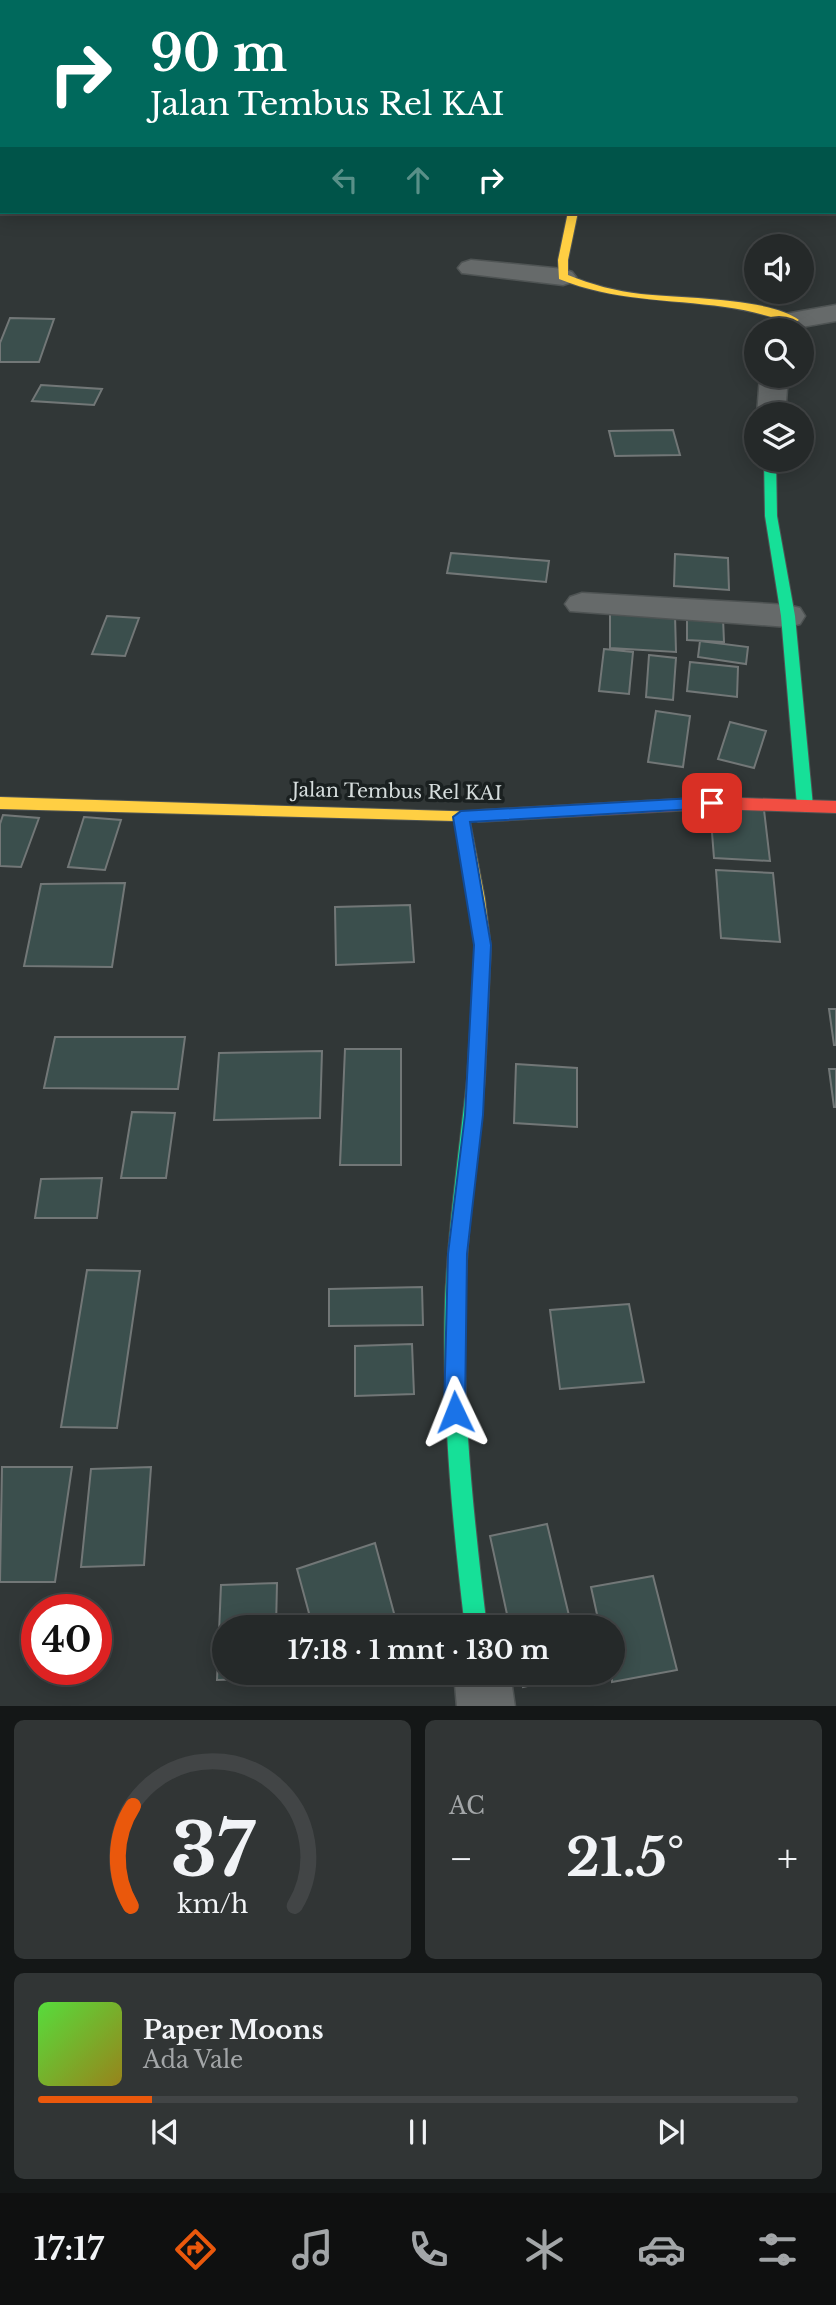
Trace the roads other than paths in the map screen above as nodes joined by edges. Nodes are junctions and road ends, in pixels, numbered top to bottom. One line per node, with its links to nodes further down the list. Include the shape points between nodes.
1 (573, 214): 3 (street, via 560,261)
2 (471, 268): 3 (street)
3 (563, 277): 5 (street, via 604,292 735,305)
4 (836, 313): 6 (street)
5 (769, 318)
6 (814, 318)
7 (770, 472): 9 (street, via 771,516)
8 (582, 604): 9 (street)
9 (788, 616): 11 (street)
10 (0, 803): 13 (street, Jalan Tembus Rel KAI)
11 (805, 806): 12 (street, Jalan Tembus Rel KAI); 13 (street, Jalan Tembus Rel KAI, via 712,803)
12 (836, 807)
13 (461, 817): 14 (street, via 483,945 474,1115 458,1254 453,1388)
14 (474, 1615)
15 (483, 1685): 16 (street)
16 (486, 1706)

